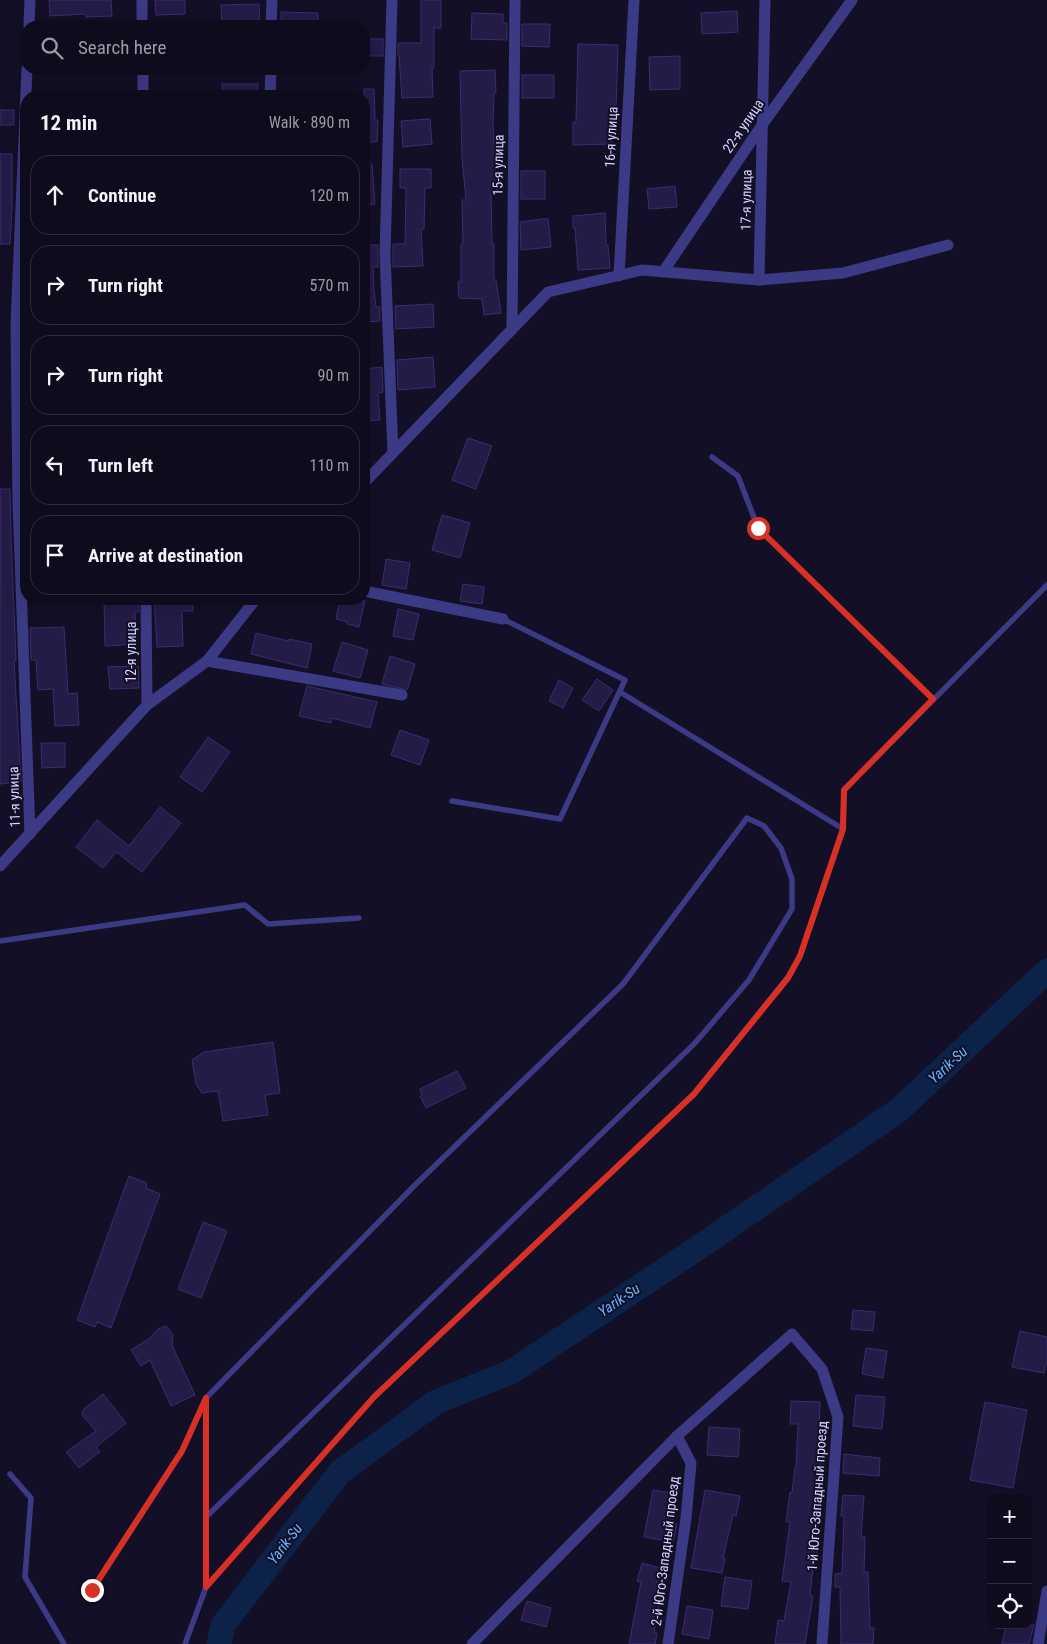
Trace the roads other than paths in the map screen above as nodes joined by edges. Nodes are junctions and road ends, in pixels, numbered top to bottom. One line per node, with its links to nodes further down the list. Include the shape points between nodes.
1 (30, 0): 9 (street)
2 (142, 0): 10 (street)
3 (272, 0): 11 (street)
4 (392, 0): 25 (street, via 385,254)
5 (515, 0): 24 (street, 15-я улица)
6 (634, 0): 22 (street, 16-я улица)
7 (765, 0): 18 (street, 17-я улица)
8 (852, 0): 18 (street, 22-я улица)
9 (29, 20)
10 (142, 20)
11 (271, 20)
12 (27, 75): 15 (street, 11-я улица)
13 (143, 75): 16 (street)
14 (270, 75): 17 (street)
15 (26, 90)
16 (143, 90)
17 (270, 90)
18 (762, 124): 21 (street, 22-я улица); 23 (street, 17-я улица)
19 (20, 231): 28 (street, 11-я улица, via 16,324)
20 (948, 245): 23 (street, via 843,273)
21 (664, 272): 22 (street, via 642,270); 23 (street)
22 (619, 276): 24 (street, via 548,292)
23 (759, 280)
24 (512, 330): 25 (street)
25 (393, 452): 27 (street)
26 (712, 457): 38 (lane, via 738,476 758,528)
27 (370, 477)
28 (20, 557)
29 (1047, 585): 38 (lane)
30 (370, 592): 34 (street)
31 (22, 605): 42 (street, 11-я улица)
32 (146, 605): 39 (street, 12-я улица)
33 (251, 605): 35 (street)
34 (503, 619): 36 (lane, via 625,680)
35 (207, 660): 37 (street); 39 (street)
36 (620, 692): 40 (lane, via 560,819); 41 (lane)
37 (402, 695)
38 (933, 699): 41 (lane, via 844,790)
39 (147, 705): 42 (street)
40 (452, 801)
41 (843, 829): 50 (lane, via 800,956 788,978 694,1094 374,1397)
42 (30, 834): 43 (street)
43 (0, 866)
44 (359, 918): 45 (lane, via 268,924 245,904)
45 (0, 941)
46 (206, 1398): 49 (lane); 49 (lane, via 416,1184 623,984 747,818 764,826 781,848 792,879 792,909 749,980 695,1043); 51 (lane, via 182,1451)
47 (677, 1436): 55 (street); 56 (street, 2-й Юго-Западный проезд, via 691,1463); 57 (street, 1-й Юго-Западный проезд, via 792,1334 822,1369 838,1417)
48 (10, 1474): 53 (lane, via 31,1498 25,1577)
49 (206, 1517): 50 (lane)
50 (206, 1587): 54 (lane)
51 (92, 1590)
52 (1047, 1591): 58 (street)
53 (64, 1644)
54 (185, 1644)
55 (474, 1644)
56 (668, 1644)
57 (822, 1644)
58 (1038, 1644)

